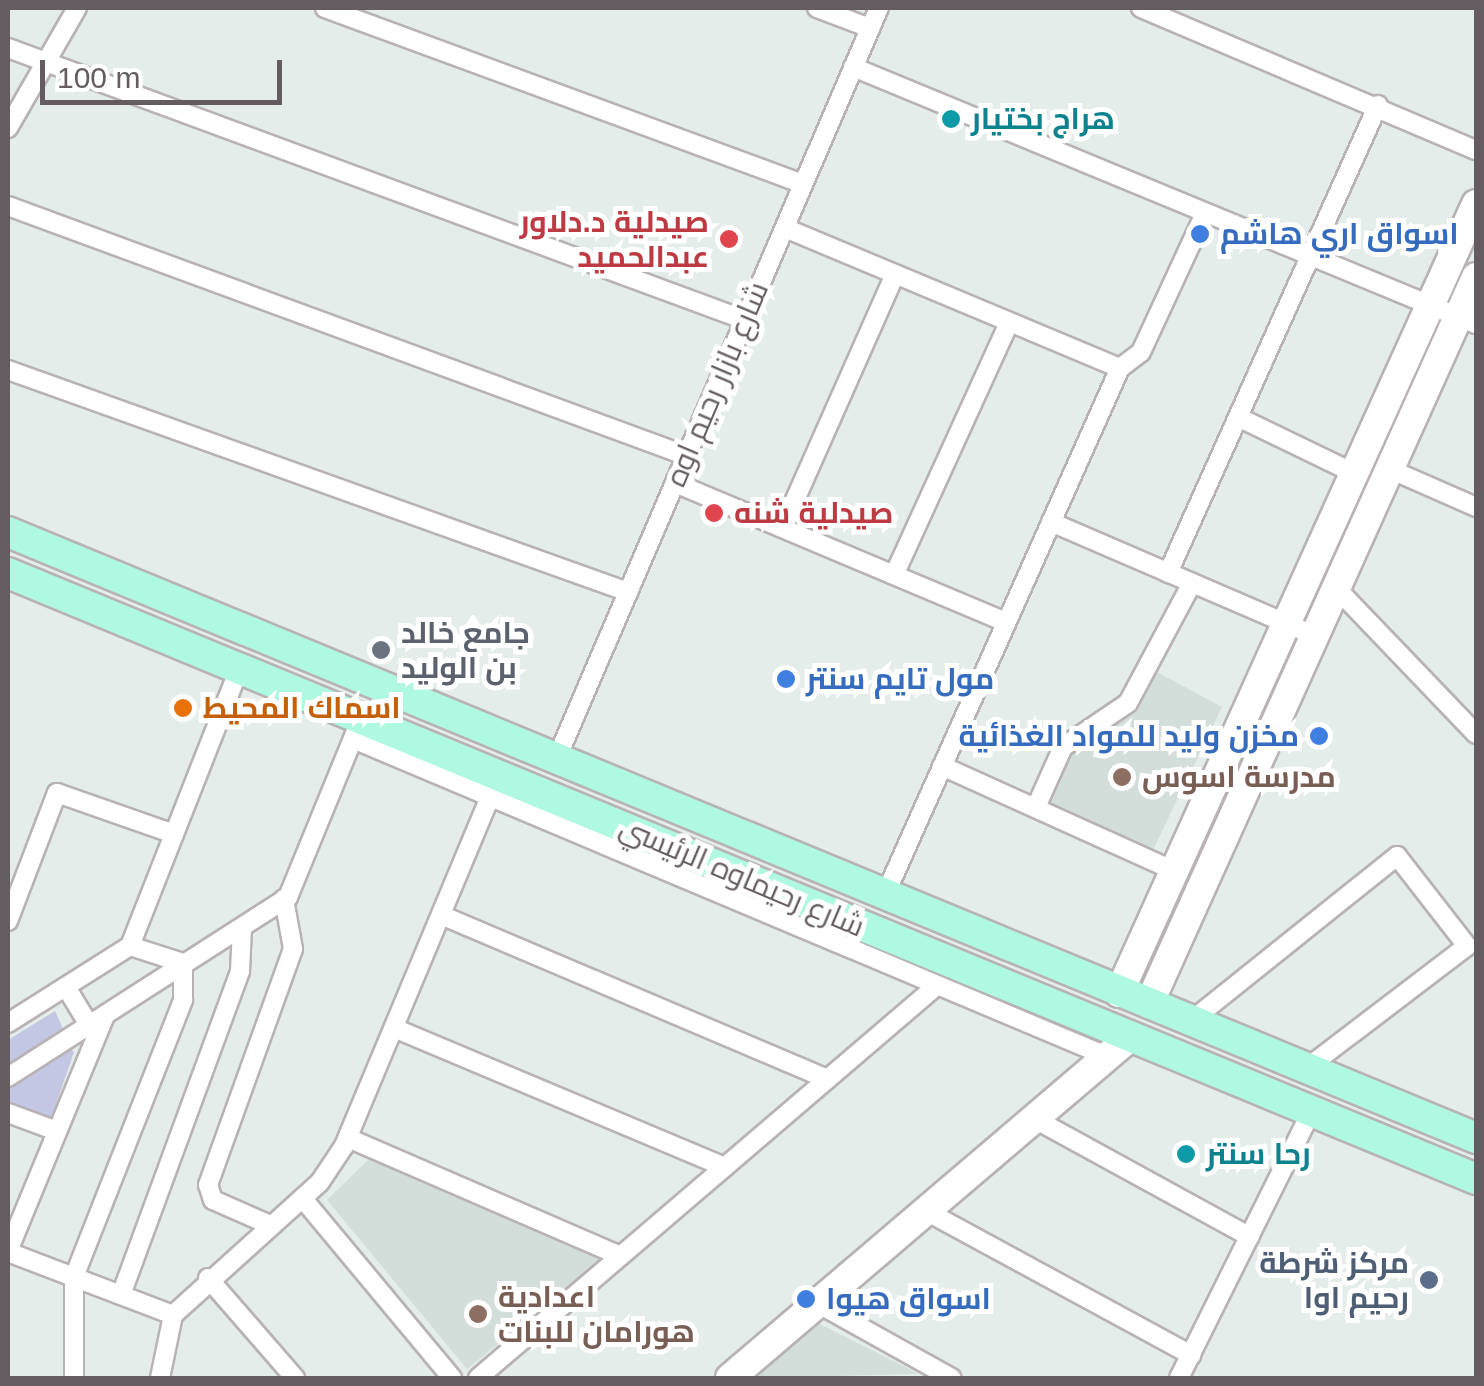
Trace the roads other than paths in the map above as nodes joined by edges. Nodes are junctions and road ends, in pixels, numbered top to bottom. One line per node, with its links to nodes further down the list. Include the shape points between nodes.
1 (77, 8): 8 (street)
2 (326, 8): 13 (street)
3 (817, 8): 6 (street)
4 (879, 8): 6 (street, شارع بازار رحيم اوه)
5 (1141, 8): 10 (street)
6 (870, 28): 9 (street, شارع بازار رحيم اوه)
7 (8, 48): 8 (street)
8 (44, 64): 11 (street); 22 (street)
9 (854, 68): 13 (street, شارع بازار رحيم اوه); 16 (street)
10 (1378, 105): 12 (street); 18 (street)
11 (8, 128)
12 (1476, 150)
13 (803, 184): 17 (street, شارع بازار رحيم اوه)
14 (1476, 204): 21 (street)
15 (8, 206): 27 (street)
16 (1204, 218): 18 (street); 24 (street, via 1141,352)
17 (784, 228): 19 (street); 22 (street, شارع بازار رحيم اوه)
18 (1310, 256): 21 (street); 26 (street)
19 (894, 276): 23 (street); 33 (street)
20 (1472, 300): 21 (street); 28 (street)
21 (1431, 306): 29 (street)
22 (745, 320): 27 (street, شارع بازار رحيم اوه)
23 (1009, 323): 24 (street); 35 (street)
24 (1120, 368): 32 (street)
25 (8, 370): 40 (street)
26 (1238, 416): 29 (street); 36 (street)
27 (687, 456): 30 (street, شارع بازار رحيم اوه)
28 (1394, 471): 31 (street); 39 (street)
29 (1358, 475): 42 (street)
30 (674, 483): 33 (street); 40 (street, شارع بازار رحيم اوه)
31 (1476, 508)
32 (1052, 522): 36 (street); 41 (street)
33 (783, 527): 35 (street)
34 (8, 532): 47 (main road, شارع رحيماوه الرئيسي)
35 (895, 572): 41 (street)
36 (1168, 572): 38 (street)
37 (8, 573): 44 (main road, شارع رحيماوه الرئيسي)
38 (1192, 583): 42 (street); 50 (street, via 1128,704 1073,737)
39 (1339, 591): 43 (street); 46 (street)
40 (628, 592): 47 (street, شارع بازار رحيم اوه)
41 (1006, 622): 48 (street)
42 (1288, 626): 43 (street); 52 (street)
43 (1318, 637): 63 (street)
44 (239, 669): 45 (main road, شارع رحيماوه الرئيسي); 51 (street)
45 (357, 729): 49 (street); 54 (street); 68 (main road, شارع رحيماوه الرئيسي)
46 (1476, 734)
47 (556, 760): 53 (main road, شارع رحيماوه الرئيسي)
48 (942, 766): 50 (street); 53 (street)
49 (489, 800): 55 (street); 62 (street)
50 (1036, 807): 52 (street)
51 (174, 834): 56 (street, via 57,793); 58 (street)
52 (1175, 872): 60 (street)
53 (884, 894): 60 (main road, شارع رحيماوه الرئيسي)
54 (284, 899): 57 (street); 85 (street, via 293,949 208,1186 213,1200)
55 (441, 915): 67 (street); 71 (street)
56 (8, 921)
57 (242, 928): 59 (street); 91 (street, via 240,970)
58 (130, 946): 59 (street); 61 (street)
59 (183, 963): 64 (street); 89 (street, via 184,1000)
60 (1125, 979): 63 (main road, شارع رحيماوه الرئيسي)
61 (66, 987): 64 (street); 66 (street)
62 (934, 988): 68 (street); 71 (street)
63 (1155, 990): 65 (main road, شارع رحيماوه الرئيسي)
64 (97, 1021): 70 (street); 77 (street)
65 (1191, 1021): 69 (main road, شارع رحيماوه الرئيسي); 69 (street, via 1397,856 1467,946)
66 (8, 1023)
67 (394, 1028): 78 (street); 81 (street)
68 (1118, 1047): 75 (main road, شارع رحيماوه الرئيسي); 76 (street)
69 (1308, 1068): 72 (main road, شارع رحيماوه الرئيسي)
70 (8, 1076)
71 (828, 1079): 81 (street)
72 (1349, 1085): 73 (main road, شارع رحيماوه الرئيسي); 75 (main road, via 1356,1112)
73 (1398, 1106): 79 (main road, شارع رحيماوه الرئيسي); 80 (main road, via 1371,1123)
74 (8, 1113): 77 (street)
75 (1322, 1116): 80 (main road, شارع رحيماوه الرئيسي); 86 (street)
76 (1034, 1118): 84 (street); 86 (street)
77 (57, 1131): 87 (street)
78 (348, 1138): 83 (street); 88 (street)
79 (1476, 1138)
80 (1384, 1142): 82 (main road, شارع رحيماوه الرئيسي)
81 (725, 1167): 88 (street)
82 (1476, 1179)
83 (303, 1199): 85 (street); 99 (street)
84 (926, 1210): 92 (street); 94 (street)
85 (270, 1225): 90 (street)
86 (1250, 1237): 94 (street)
87 (8, 1251): 89 (street)
88 (621, 1256): 100 (street)
89 (74, 1277): 91 (street); 96 (street)
90 (208, 1278): 93 (street); 98 (street)
91 (121, 1295): 93 (street)
92 (817, 1304): 95 (street); 101 (street)
93 (173, 1315): 97 (street)
94 (1191, 1355): 102 (street)
95 (939, 1376)
96 (74, 1378)
97 (160, 1378)
98 (294, 1378)
99 (452, 1378)
100 (478, 1378)
101 (730, 1378)
102 (1180, 1378)

